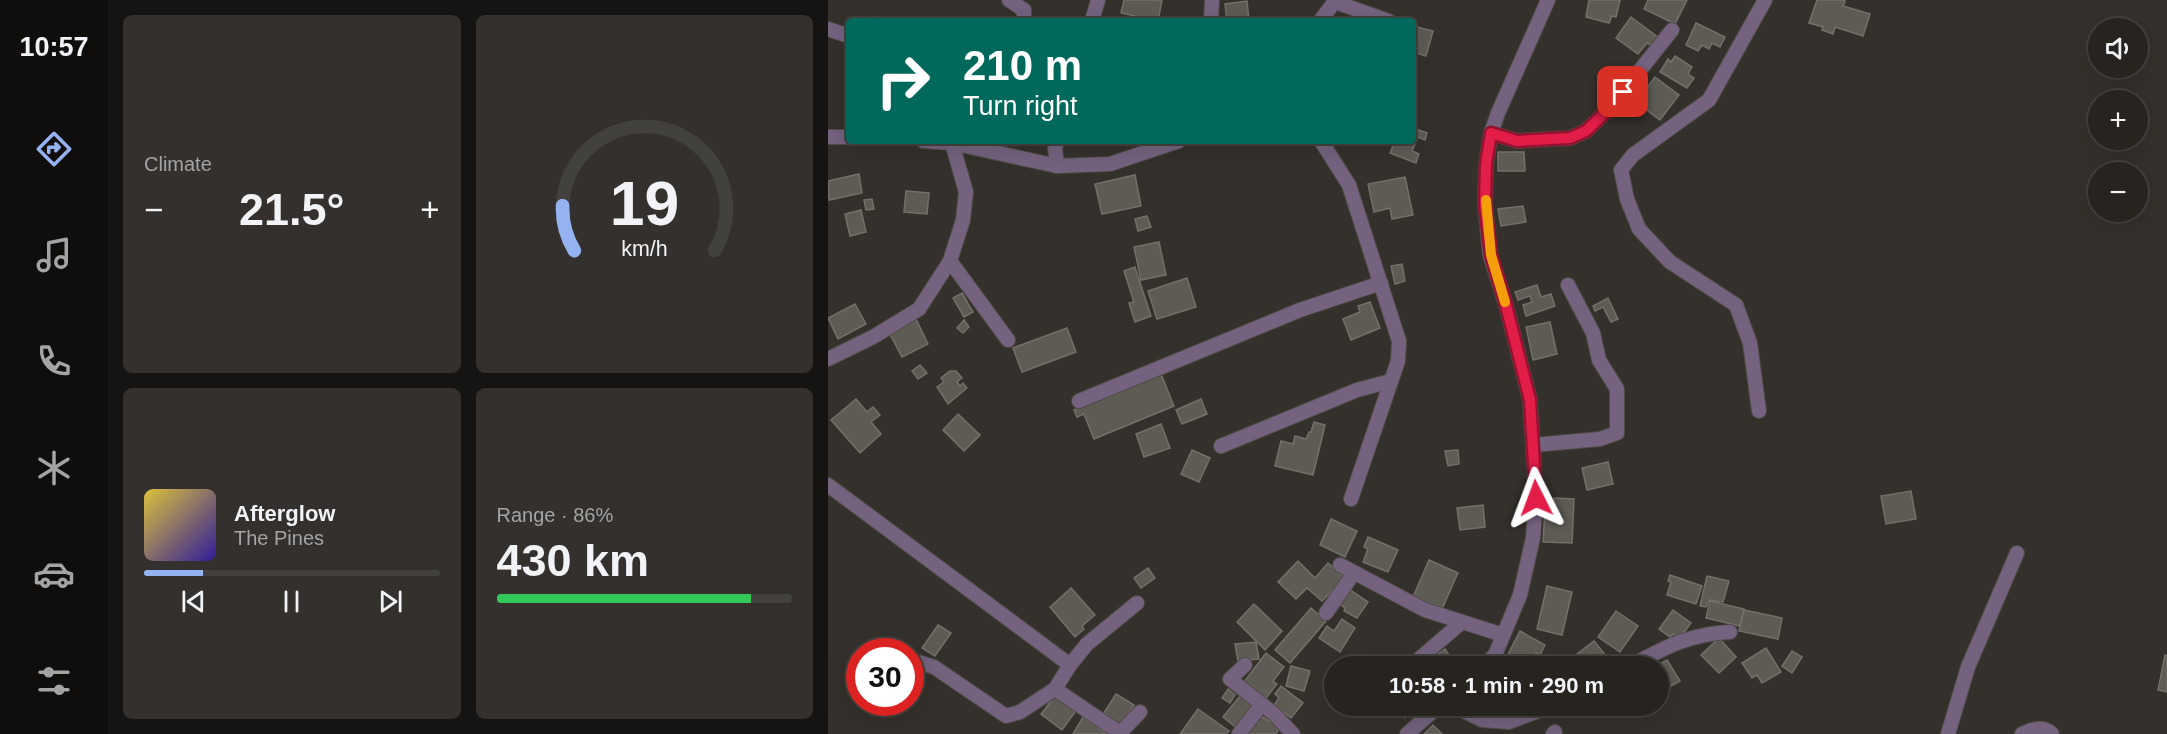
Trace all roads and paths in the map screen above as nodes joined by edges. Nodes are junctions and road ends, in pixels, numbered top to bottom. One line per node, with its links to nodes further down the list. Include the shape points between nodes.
1 (1010, 0): 7 (street, via 1024,10)
2 (1098, 0): 8 (street)
3 (1212, 0): 9 (street)
4 (1548, 0): 15 (street)
5 (1765, 0): 31 (street, via 1709,100 1633,155 1621,170 1627,200 1639,229 1670,262 1736,305 1750,343)
6 (1335, 1): 10 (street); 11 (street)
7 (1024, 18)
8 (1093, 18)
9 (1211, 18)
10 (1322, 18)
11 (1381, 18)
12 (828, 29): 14 (street)
13 (1672, 30): 15 (street, via 1610,108 1586,131 1570,138 1517,141)
14 (846, 35)
15 (1491, 133): 32 (street, via 1485,205 1491,255 1530,400)
16 (828, 137): 17 (street)
17 (846, 137)
18 (953, 144): 24 (street, via 966,192 963,220)
19 (961, 144): 23 (street)
20 (1056, 144): 23 (street)
21 (1170, 144): 23 (street, via 1110,164)
22 (1323, 144): 25 (street, via 1349,185)
23 (1057, 166)
24 (950, 261): 27 (street); 28 (street, via 919,309)
25 (1381, 283): 29 (street, via 1399,340 1398,361); 30 (street, via 1300,310)
26 (1568, 285): 32 (street, via 1593,333 1599,360 1617,389 1617,433 1600,439)
27 (1008, 340)
28 (828, 359)
29 (1391, 381): 33 (street, via 1357,390); 35 (street)
30 (1079, 400)
31 (1759, 411)
32 (1533, 445): 43 (street, via 1533,538 1520,596)
33 (1221, 446)
34 (828, 485): 48 (street)
35 (1351, 499)
36 (2017, 553): 59 (street, via 1968,667)
37 (1340, 565): 38 (street)
38 (1354, 573): 40 (street); 41 (street, via 1425,610)
39 (1137, 603): 48 (street, via 1088,644)
40 (1326, 612)
41 (1462, 622): 43 (street); 44 (street)
42 (1730, 632): 46 (street, via 1704,633)
43 (1503, 635): 45 (street)
44 (1422, 656)
45 (1494, 656)
46 (1648, 656)
47 (924, 664): 50 (street, via 1006,716 1020,712)
48 (1071, 665): 50 (street)
49 (1245, 665): 51 (street, via 1230,679)
50 (1055, 689): 52 (street, via 1120,734)
51 (1262, 704): 56 (street); 57 (street)
52 (1140, 712)
53 (1427, 716): 58 (street)
54 (1474, 716): 55 (street, via 1509,722)
55 (1525, 716)
56 (1239, 734)
57 (1293, 734)
58 (1407, 734)
59 (1948, 734)
60 (2022, 734): 61 (street, via 2035,729)
61 (2052, 734)

